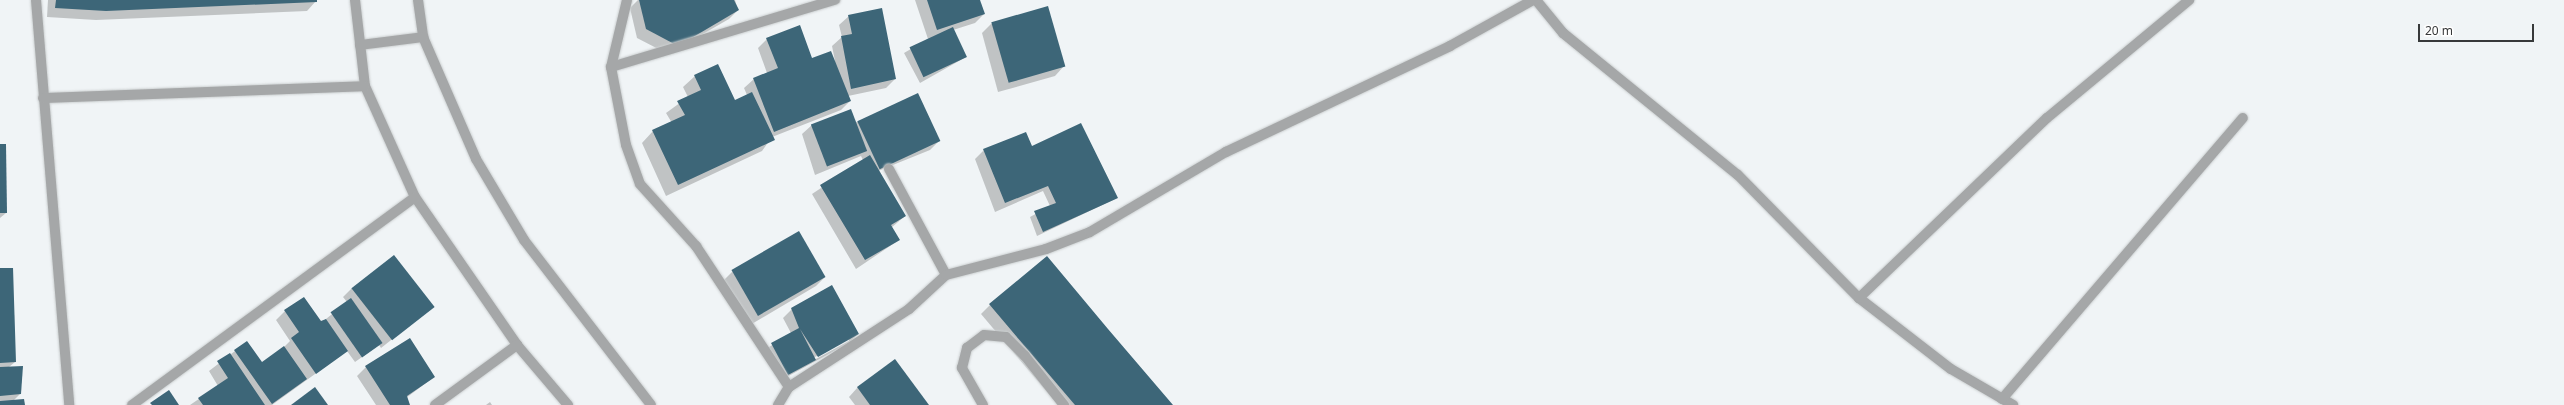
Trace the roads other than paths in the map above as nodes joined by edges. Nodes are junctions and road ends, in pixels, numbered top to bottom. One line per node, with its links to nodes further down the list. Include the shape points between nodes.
1 (36, 0): 12 (street)
2 (355, 0): 9 (street)
3 (418, 0): 8 (street)
4 (627, 0): 10 (street)
5 (835, 0): 10 (street)
6 (1534, 0): 16 (street, via 1450,46 1226,152 1090,232 1046,249); 17 (street, via 1563,33 1738,175)
7 (2189, 0): 17 (street, via 2047,118)
8 (423, 37): 9 (street); 25 (street, via 476,159 524,240)
9 (360, 45): 11 (street)
10 (611, 67): 19 (street, via 626,145 640,184 696,246)
11 (365, 86): 12 (street); 15 (street)
12 (43, 98): 21 (street)
13 (2243, 118): 20 (street)
14 (889, 169): 16 (street)
15 (415, 197): 18 (street); 22 (street)
16 (946, 275): 19 (street, via 909,309)
17 (1860, 298): 20 (street, via 1951,369)
18 (517, 345): 23 (street); 24 (street)
19 (789, 387): 26 (street)
20 (2002, 399): 29 (street)
21 (69, 405)
22 (132, 405)
23 (435, 405)
24 (568, 405)
25 (651, 405)
26 (778, 405)
27 (983, 405): 28 (street, via 962,368 967,348 984,336 1006,337 1025,356)
28 (1064, 405)
29 (2013, 405)

